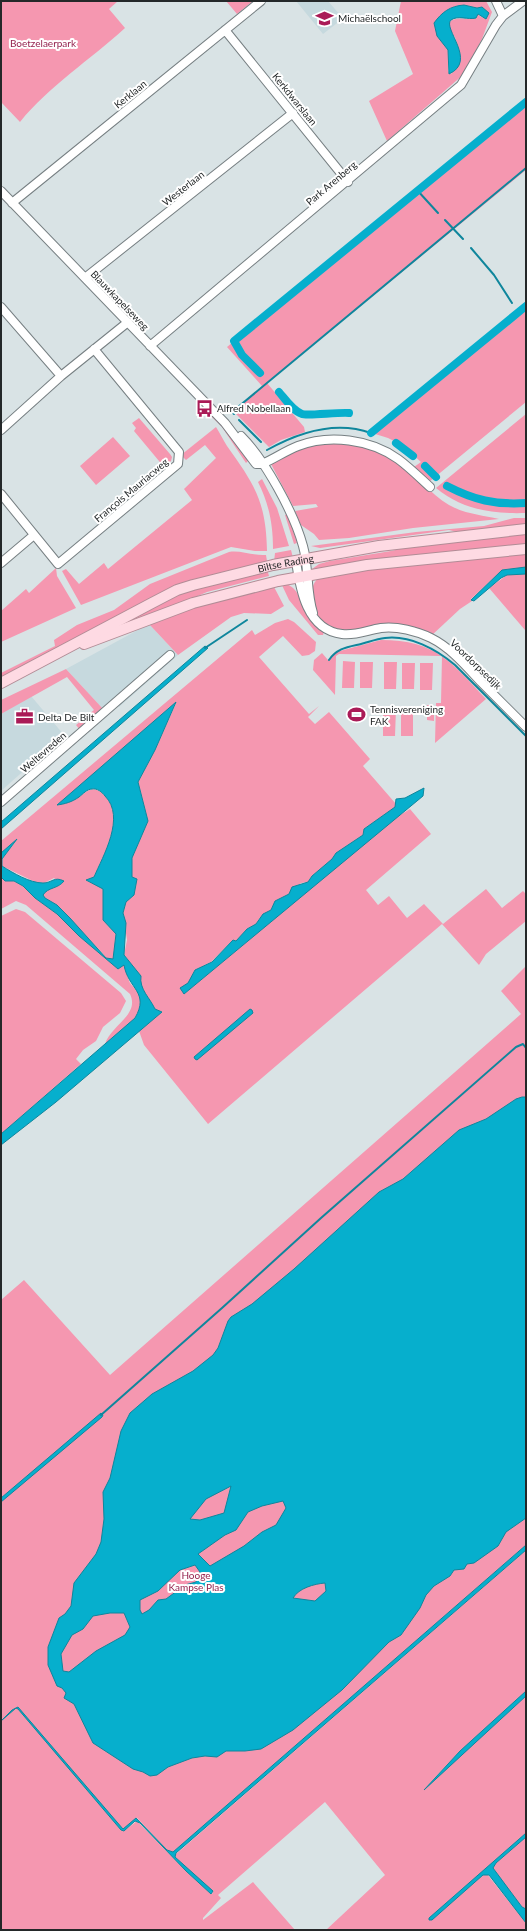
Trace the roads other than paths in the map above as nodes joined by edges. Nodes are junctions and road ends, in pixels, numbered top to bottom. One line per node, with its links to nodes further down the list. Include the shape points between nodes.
1 (261, 1): 5 (street, Kerklaan)
2 (496, 1): 4 (street)
3 (523, 1): 4 (street, Park Arenberg)
4 (503, 16): 7 (street, Park Arenberg, via 461,86)
5 (225, 30): 6 (street, Kerkdwarslaan); 9 (street, Kerklaan)
6 (293, 113): 7 (street, Kerkdwarslaan); 10 (street, Westerlaan)
7 (348, 182): 13 (street, Park Arenberg)
8 (1, 191): 9 (street, Blauwkapelseweg)
9 (12, 203): 10 (street, Blauwkapelseweg)
10 (85, 278): 12 (street, Blauwkapelseweg)
11 (1, 307): 15 (street)
12 (128, 322): 13 (street, Blauwkapelseweg); 14 (street)
13 (150, 346): 17 (street, Blauwkapelseweg, via 225,423 256,464)
14 (94, 349): 15 (street); 21 (street, François Mauriacweg, via 179,452 178,464 58,564)
15 (61, 376): 16 (street)
16 (2, 426)
17 (266, 462): 18 (street, via 312,442 346,440 383,450 397,458); 23 (street, via 303,545)
18 (430, 487)
19 (1, 494): 21 (street)
20 (526, 528): 23 (main road, Biltse Rading, via 379,546)
21 (34, 534): 24 (street)
22 (526, 549): 25 (main road, Biltse Rading, via 391,562)
23 (301, 560): 25 (street, Voordorpsedijk); 26 (main road, Biltse Rading, via 177,590)
24 (1, 563)
25 (303, 576): 26 (main road, Biltse Rading, via 193,603); 29 (street, Voordorpsedijk, via 306,606 327,629 343,634 383,628 406,630 432,639 455,654)
26 (61, 652): 28 (main road, Biltse Rading)
27 (170, 655): 30 (street, Weltevreden)
28 (1, 683)
29 (526, 727)
30 (1, 802)

